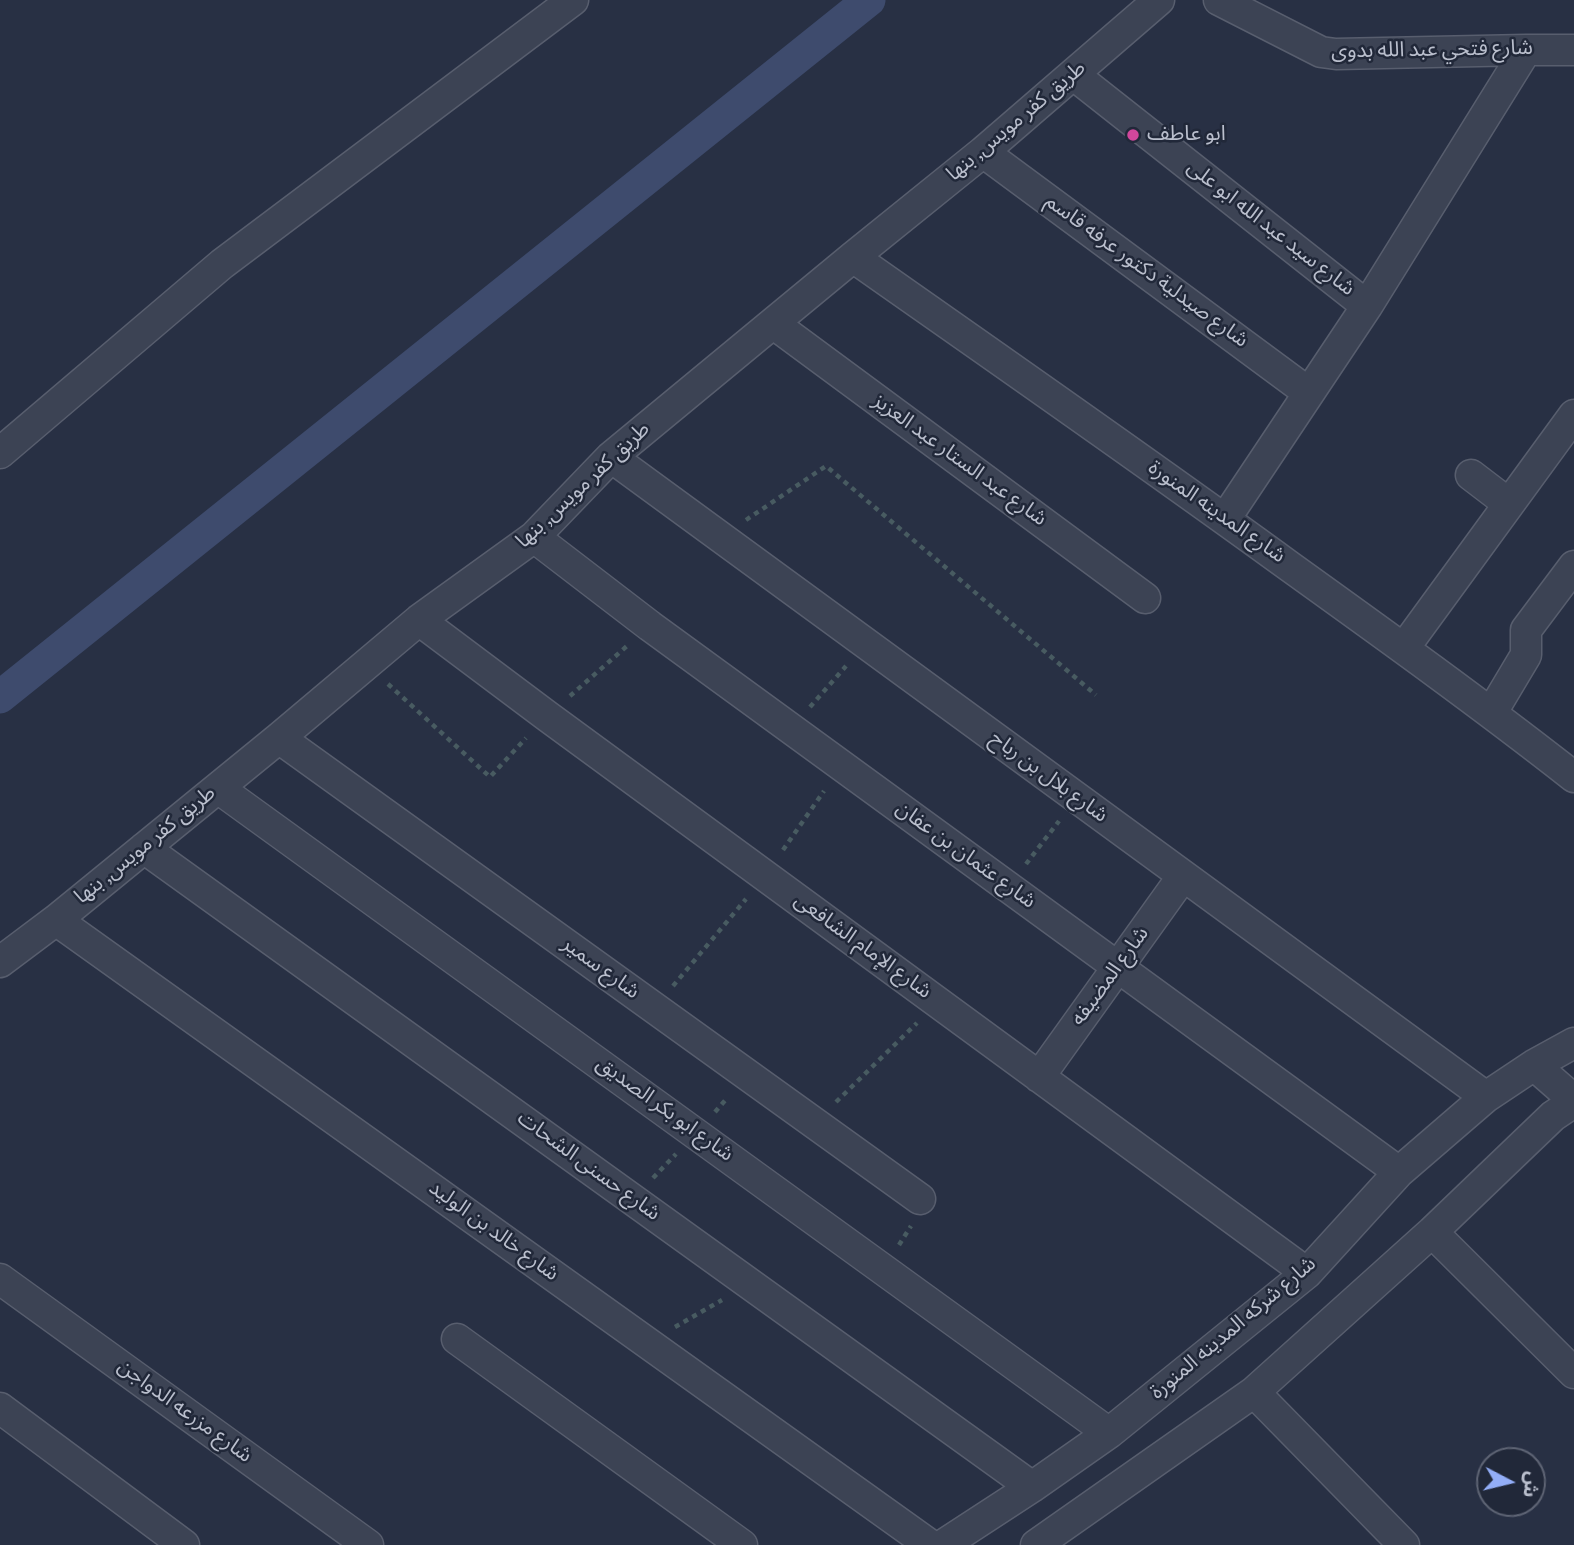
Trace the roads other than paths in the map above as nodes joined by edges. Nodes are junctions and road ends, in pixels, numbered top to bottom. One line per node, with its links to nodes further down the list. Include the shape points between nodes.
1 (573, 0): 13 (street, via 222,264)
2 (1159, 0): 6 (street, طريق كفر مويس, بنها)
3 (1219, 0): 4 (street, شارع فتحي عبد الله بدوى, via 1321,52)
4 (1526, 50): 5 (street, شارع فتحي عبد الله بدوى); 9 (street)
5 (1574, 50)
6 (1074, 75): 7 (street, طريق كفر مويس, بنها); 9 (street, شارع سيد عبد الله ابو على)
7 (983, 152): 8 (street, طريق كفر مويس, بنها); 11 (street, شارع صيدلية دكتور عرفه قاسم)
8 (853, 257): 10 (street, طريق كفر مويس, بنها); 17 (street, شارع المدينه المنورة)
9 (1367, 306): 11 (street)
10 (774, 324): 14 (street, طريق كفر مويس, بنها); 20 (street, شارع عبد الستار عبد العزيز)
11 (1309, 393): 17 (street)
12 (1574, 415): 16 (street)
13 (0, 453)
14 (611, 457): 18 (street, طريق كفر مويس, بنها); 28 (street, شارع بلال بن رباح)
15 (1471, 475): 16 (street)
16 (1509, 504): 22 (street)
17 (1225, 519): 22 (street, شارع المدينه المنورة)
18 (534, 537): 21 (street, طريق كفر مويس, بنها); 31 (street, شارع عثمان بن عفان)
19 (1574, 566): 23 (street, via 1526,630 1526,655)
20 (1145, 598)
21 (419, 620): 24 (street, طريق كفر مويس, بنها); 34 (street, شارع الإمام الشافعى)
22 (1404, 648): 23 (street, شارع المدينه المنورة)
23 (1492, 712): 25 (street, شارع المدينه المنورة)
24 (279, 738): 26 (street, طريق كفر مويس, بنها); 38 (street, شارع سمير)
25 (1574, 777)
26 (218, 788): 27 (street, طريق كفر مويس, بنها); 46 (street, شارع ابو بكر الصديق)
27 (144, 848): 29 (street, طريق كفر مويس, بنها); 47 (street, شارع حسنى الشحات)
28 (1184, 876): 31 (street, شارع المضيفه); 35 (street, شارع بلال بن رباح)
29 (56, 919): 30 (street, طريق كفر مويس, بنها); 51 (street, شارع خالد بن الوليد)
30 (0, 962)
31 (1118, 967): 34 (street, شارع المضيفه); 37 (street, شارع عثمان بن عفان)
32 (1574, 1043): 33 (street, شارع شركه المدينه المنورة)
33 (1534, 1065): 35 (street, شارع شركه المدينه المنورة); 36 (street)
34 (1039, 1077): 40 (street, شارع الإمام الشافعى)
35 (1486, 1097): 37 (street, شارع شركه المدينه المنورة)
36 (1574, 1101): 39 (street)
37 (1399, 1172): 40 (street, شارع شركه المدينه المنورة)
38 (920, 1199)
39 (1432, 1232): 43 (street); 44 (street)
40 (1307, 1273): 46 (street, شارع شركه المدينه المنورة)
41 (0, 1279): 49 (street, شارع مزرعه الدواجن)
42 (457, 1339): 50 (street)
43 (1574, 1373)
44 (1254, 1392): 53 (street); 54 (street)
45 (0, 1408): 48 (street)
46 (1109, 1433): 47 (street, شارع شركه المدينه المنورة)
47 (1032, 1487): 52 (street, شارع شركه المدينه المنورة)
48 (184, 1545)
49 (369, 1545)
50 (742, 1545)
51 (930, 1545)
52 (943, 1545)
53 (1036, 1545)
54 (1404, 1545)

